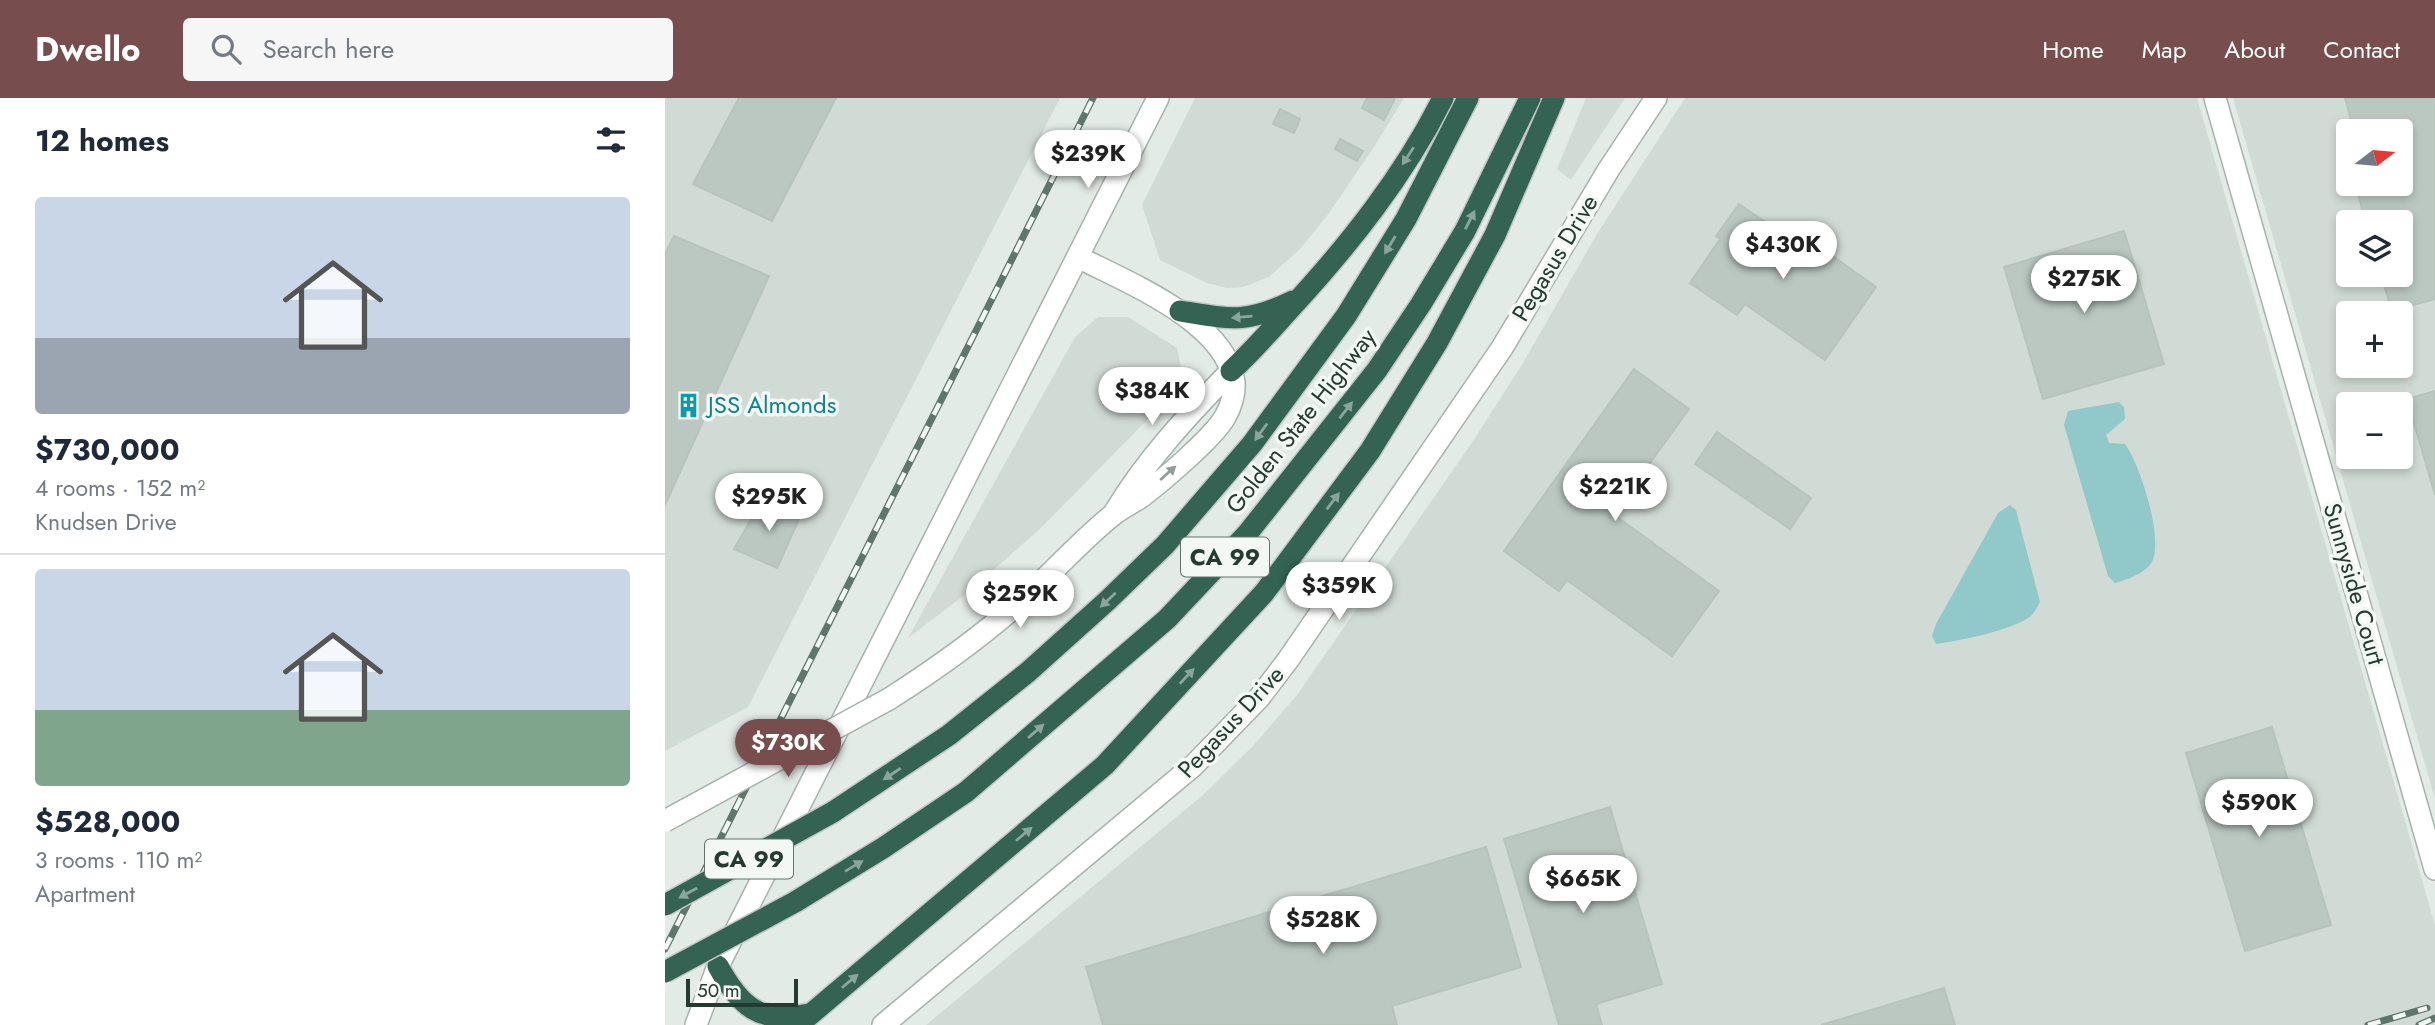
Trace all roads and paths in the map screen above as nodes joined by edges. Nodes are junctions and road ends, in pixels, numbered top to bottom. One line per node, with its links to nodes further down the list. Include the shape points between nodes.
1 (1158, 98): 8 (street)
2 (1444, 98): 9 (highway, one-way to 9, via 1364,223)
3 (1468, 98): 14 (highway, Golden State Highway / CA 99, one-way to 14, bridge, via 1406,219 1346,316 1252,444 1165,545 1028,672 949,735 833,812)
4 (1530, 98): 16 (highway, Golden State Highway / CA 99, one-way to 4, bridge, via 795,902 966,792 1167,619 1247,534 1377,370 1465,231)
5 (1554, 98): 17 (highway, one-way to 5, via 1105,765 1264,593 1370,451 1437,343 1495,235)
6 (1656, 98): 20 (street, Pegasus Drive, via 1502,348 1259,698 1193,766)
7 (2215, 98): 13 (street, Sunnyside Court)
8 (1078, 257): 10 (street); 15 (street)
9 (1301, 297): 10 (highway, one-way to 10, via 1239,319); 11 (highway)
10 (1180, 311): 11 (street, via 1212,338)
11 (1231, 371): 12 (street, bridge, via 1150,461 1114,514 994,625 889,699)
12 (665, 821)
13 (2435, 869)
14 (665, 905)
15 (718, 966): 17 (highway, via 739,1003 763,1020 792,1021); 18 (street)
16 (665, 972)
17 (815, 1010): 19 (highway)
18 (696, 1025)
19 (798, 1025)
20 (883, 1025)

